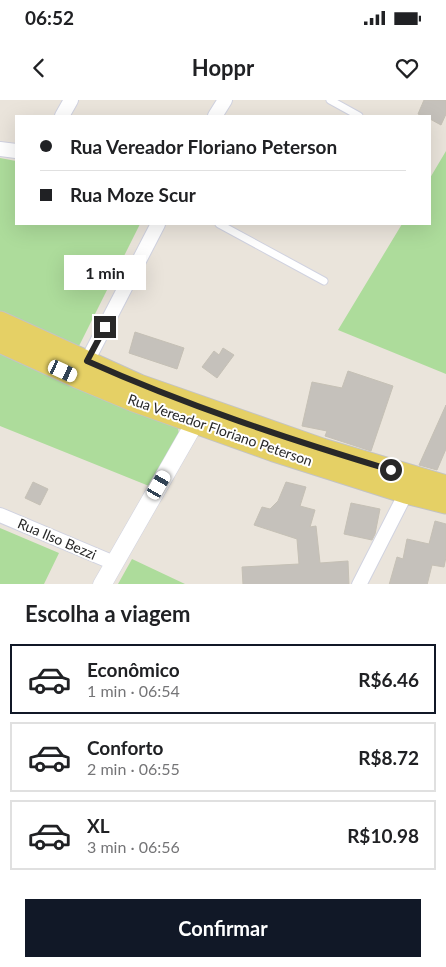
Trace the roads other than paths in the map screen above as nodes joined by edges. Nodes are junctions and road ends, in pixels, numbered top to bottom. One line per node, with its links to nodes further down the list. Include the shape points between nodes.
1 (71, 100): 4 (street)
2 (224, 100): 5 (street)
3 (330, 100): 6 (lane)
4 (63, 115)
5 (216, 115)
6 (357, 115)
7 (0, 150): 8 (street)
8 (15, 151)
9 (157, 225): 14 (street)
10 (222, 225): 11 (lane)
11 (324, 281)
12 (0, 322): 14 (main road, Rua Vereador Floriano Peterson)
13 (0, 342): 14 (main road, Rua Vereador Floriano Peterson)
14 (83, 370): 15 (main road, Rua Vereador Floriano Peterson, via 139,385)
15 (199, 415): 16 (main road, Rua Vereador Floriano Peterson); 17 (main road, Rua Vereador Floriano Peterson, via 274,450); 19 (street)
16 (445, 488): 17 (main road, Rua Vereador Floriano Peterson)
17 (406, 493): 21 (street)
18 (0, 515): 19 (street, Rua Ilso Bezzi)
19 (114, 563): 20 (street)
20 (102, 584)
21 (359, 584)

